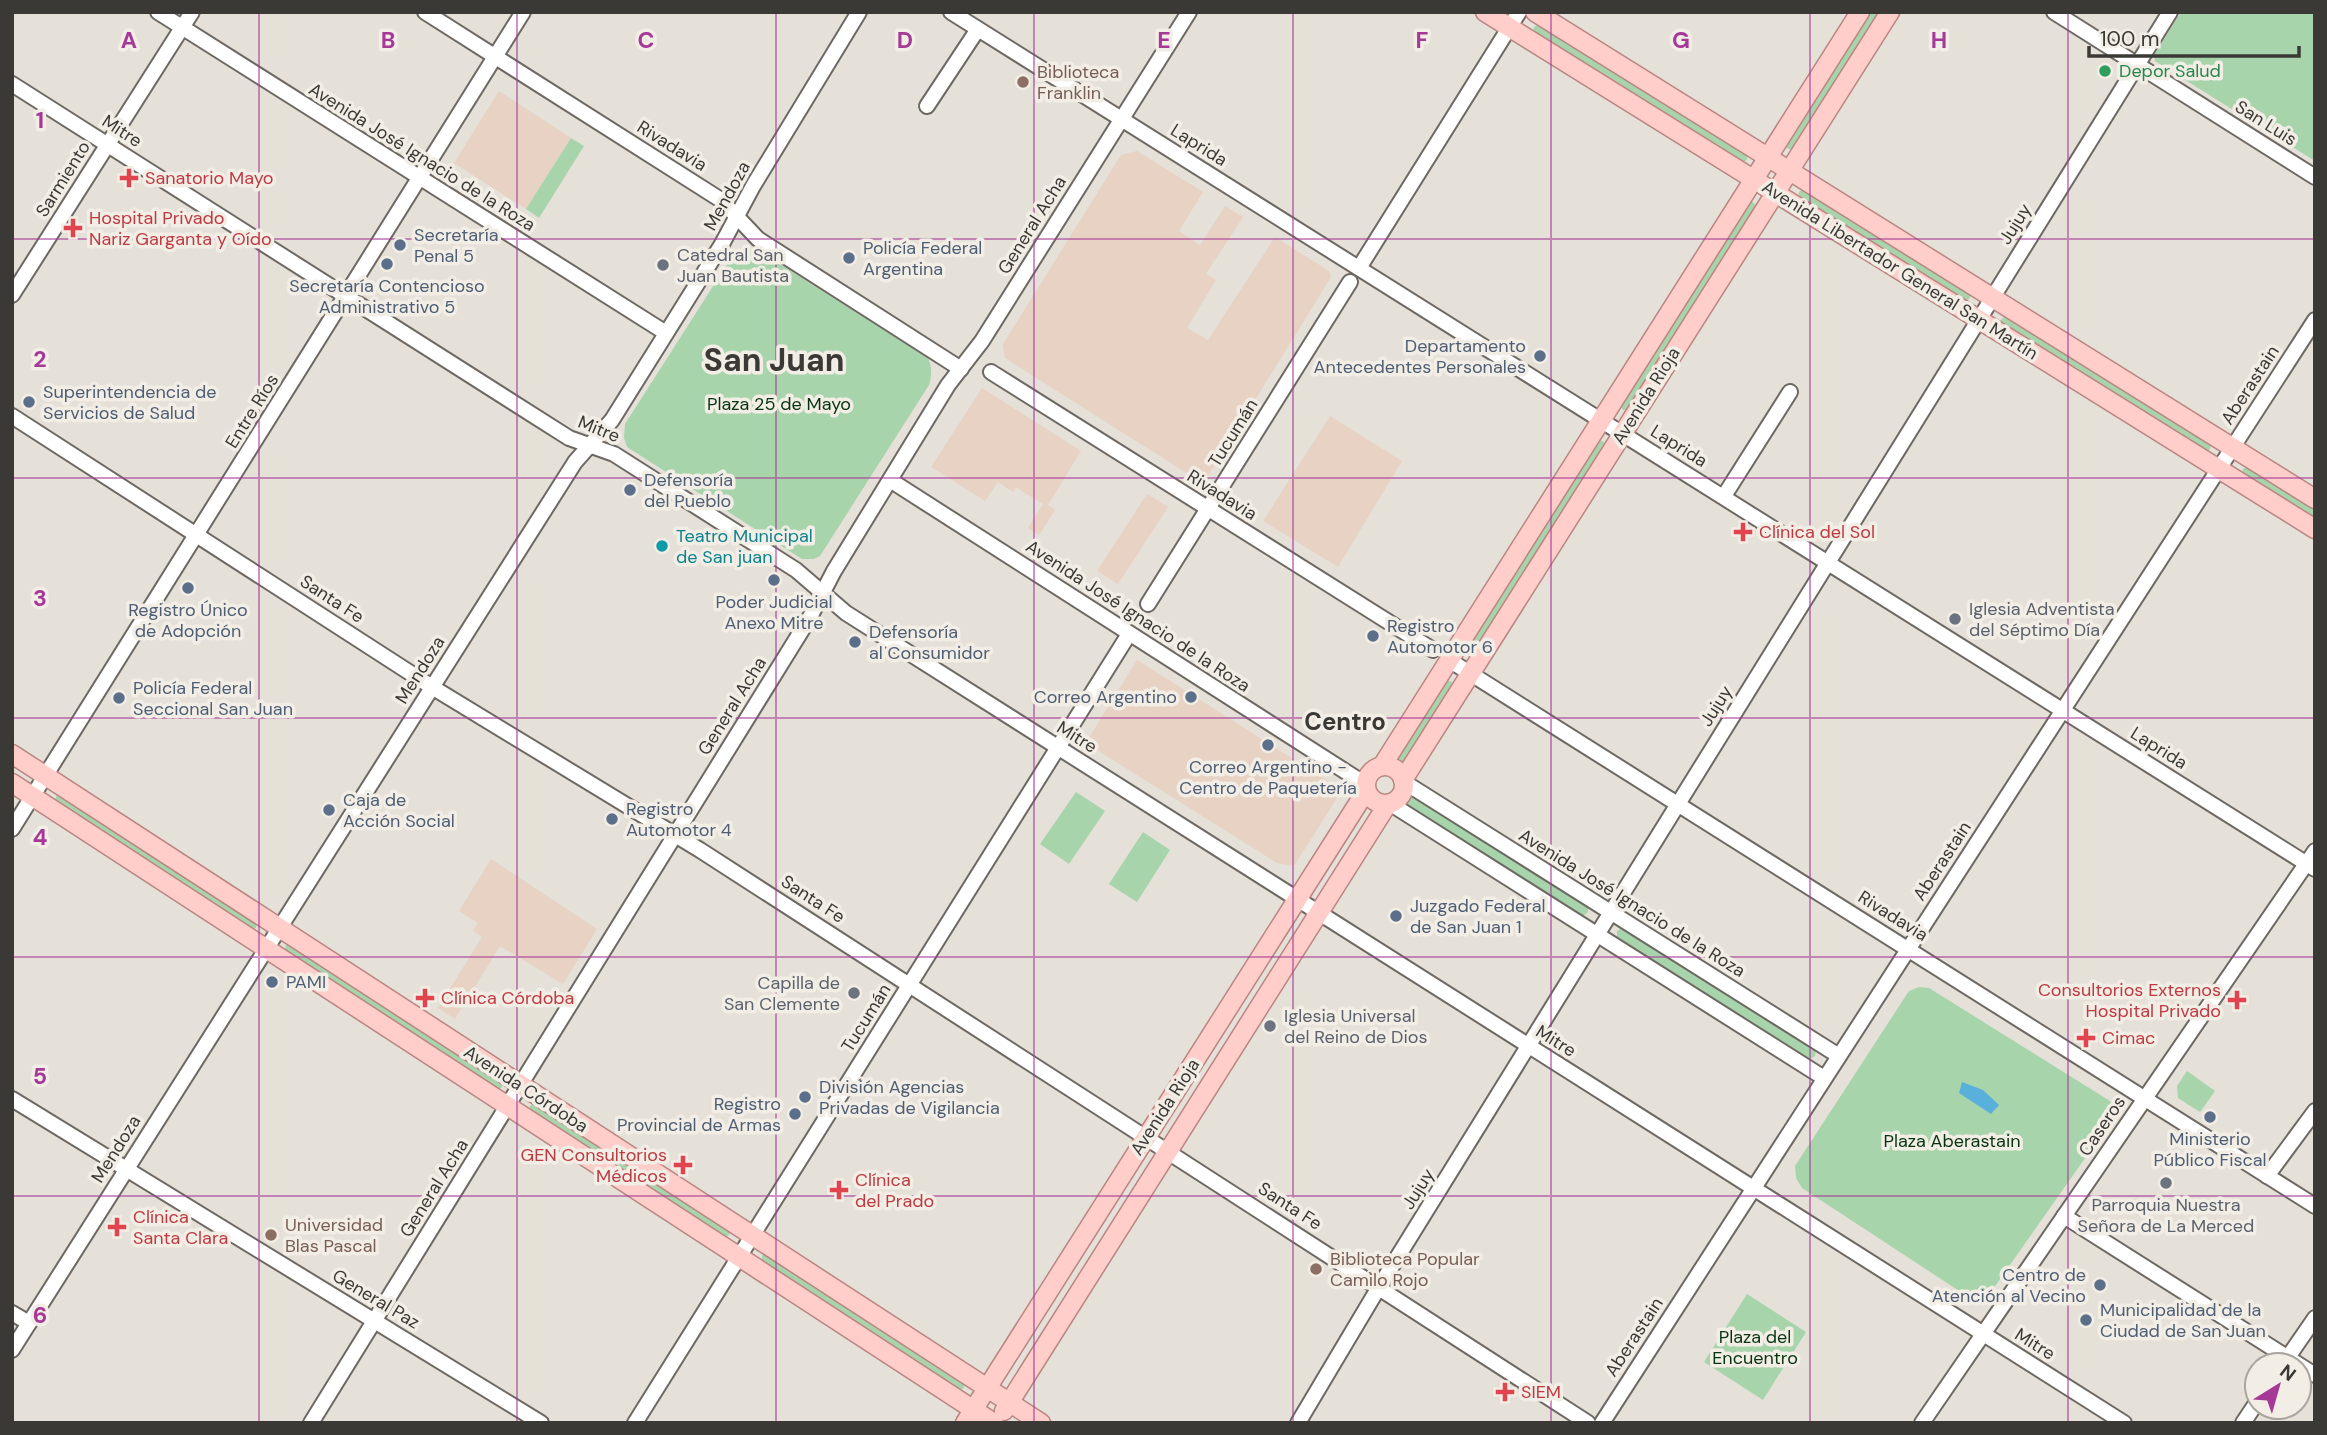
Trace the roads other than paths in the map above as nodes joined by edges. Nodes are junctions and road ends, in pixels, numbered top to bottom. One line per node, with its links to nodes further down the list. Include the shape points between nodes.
1 (159, 12): 15 (street, Avenida José Ignacio de la Roza)
2 (192, 12): 15 (street, Sarmiento)
3 (425, 12): 17 (street, Rivadavia)
4 (523, 12): 17 (street, Entre Ríos)
5 (859, 12): 29 (street, Mendoza)
6 (951, 12): 16 (street, Laprida)
7 (1189, 12): 21 (street, General Acha)
8 (1485, 12): 14 (main road, Avenida Libertador General San Martín)
9 (1535, 12): 23 (main road, Avenida Libertador General San Martín)
10 (1860, 12): 23 (main road, Avenida Rioja)
11 (1890, 12): 24 (main road, Avenida Rioja)
12 (2054, 12): 18 (street, San Luis)
13 (2170, 12): 18 (street, Jujuy)
14 (1515, 20): 27 (main road, Avenida Libertador General San Martín); 30 (street)
15 (183, 27): 22 (street, Sarmiento); 25 (street, Avenida José Ignacio de la Roza)
16 (978, 29): 20 (street); 21 (street, Laprida)
17 (495, 57): 25 (street, Entre Ríos); 29 (street, Rivadavia, via 721,200)
18 (2137, 65): 26 (street, San Luis); 34 (street, Jujuy)
19 (12, 84): 22 (street, Mitre)
20 (927, 106)
21 (1122, 119): 30 (street, Laprida); 38 (street, General Acha)
22 (108, 145): 32 (street, Sarmiento); 33 (street, Mitre)
23 (1768, 157): 24 (main road, Avenida Libertador General San Martín); 27 (main road, Avenida Rioja)
24 (1789, 170): 28 (main road, Avenida Rioja); 34 (main road, Avenida Libertador General San Martín)
25 (419, 177): 33 (street, Entre Ríos); 37 (street, Avenida José Ignacio de la Roza)
26 (2315, 177)
27 (1754, 179): 28 (main road, Avenida Libertador General San Martín); 42 (main road, Avenida Rioja)
28 (1775, 192): 35 (main road, Avenida Libertador General San Martín); 43 (main road, Avenida Rioja)
29 (737, 217): 37 (street, Mendoza); 38 (street, Rivadavia, via 758,239)
30 (1359, 268): 42 (street, Laprida)
31 (1350, 282): 50 (street, Tucumán)
32 (12, 295)
33 (345, 296): 44 (street, Mitre, via 569,438); 52 (street, Entre Ríos)
34 (1992, 297): 35 (street, Jujuy); 45 (main road, Avenida Libertador General San Martín)
35 (1978, 319): 46 (main road, Avenida Libertador General San Martín); 53 (street, Jujuy)
36 (2315, 320): 45 (street, Aberastain)
37 (666, 333): 44 (street, Mendoza, via 612,420)
38 (961, 369): 47 (street, General Acha)
39 (991, 372): 50 (street, Rivadavia)
40 (1790, 392): 48 (street)
41 (12, 416): 52 (street, Santa Fe)
42 (1601, 419): 43 (street, Laprida); 58 (main road, Avenida Rioja)
43 (1623, 433): 48 (street, Laprida); 59 (main road, Avenida Rioja)
44 (589, 445): 54 (street, Mitre, via 614,454 796,570); 60 (street, Mendoza)
45 (2233, 448): 46 (street, Aberastain); 49 (main road, Avenida Libertador General San Martín)
46 (2219, 469): 51 (main road, Avenida Libertador General San Martín); 61 (street, Aberastain)
47 (890, 480): 54 (street, General Acha); 56 (street, Avenida José Ignacio de la Roza)
48 (1724, 496): 53 (street, Laprida)
49 (2315, 499)
50 (1208, 509): 55 (street, Tucumán); 57 (street, Rivadavia)
51 (2315, 529)
52 (197, 535): 60 (street, Santa Fe); 65 (street, Entre Ríos)
53 (1828, 562): 61 (street, Laprida); 71 (street, Jujuy)
54 (822, 593): 62 (street, Mitre, via 846,613); 73 (street, General Acha)
55 (1148, 604)
56 (1129, 634): 62 (street, Tucumán); 68 (street, Avenida José Ignacio de la Roza)
57 (1433, 650)
58 (1449, 660): 59 (street, Rivadavia); 64 (main road, Avenida Rioja)
59 (1470, 673): 66 (main road, Avenida Rioja); 71 (street, Rivadavia)
60 (432, 687): 73 (street, Santa Fe); 78 (street, Mendoza)
61 (2063, 710): 74 (street, Laprida); 81 (street, Aberastain)
62 (1058, 748): 75 (street, Mitre); 82 (street, Tucumán)
63 (12, 754): 65 (main road, Avenida Córdoba)
64 (1382, 766): 66 (main road, via 1394,768); 68 (main road, via 1369,774)
65 (46, 776): 69 (street, Entre Ríos); 78 (main road, Avenida Córdoba)
66 (1404, 780): 70 (main road, via 1401,797); 76 (street, Avenida José Ignacio de la Roza)
67 (12, 783): 69 (main road, Avenida Córdoba)
68 (1366, 788): 70 (main road, via 1376,803); 75 (main road, Avenida Rioja)
69 (33, 796): 72 (street, Entre Ríos); 80 (main road, Avenida Córdoba)
70 (1389, 804): 77 (main road, Avenida Rioja); 79 (street)
71 (1678, 804): 76 (street, Jujuy); 81 (street, Rivadavia)
72 (12, 829)
73 (676, 835): 82 (street, Santa Fe); 86 (street, General Acha)
74 (2312, 861): 87 (street, Caseros)
75 (1297, 899): 77 (street, Mitre); 91 (main road, Avenida Rioja)
76 (1611, 912): 79 (street, Jujuy); 84 (street, Avenida José Ignacio de la Roza)
77 (1319, 913): 83 (street, Mitre); 92 (main road, Avenida Rioja)
78 (279, 928): 80 (street, Mendoza); 86 (main road, Avenida Córdoba)
79 (1597, 935): 83 (street, Jujuy); 85 (street)
80 (266, 949): 89 (main road, Avenida Córdoba); 93 (street, Mendoza)
81 (1908, 949): 84 (street, Aberastain); 87 (street, Rivadavia)
82 (909, 985): 91 (street, Santa Fe); 98 (street, Tucumán)
83 (1528, 1046): 95 (street, Mitre); 100 (street, Jujuy)
84 (1839, 1056): 85 (street, Aberastain)
85 (1824, 1078): 95 (street, Aberastain)
86 (520, 1085): 89 (street, General Acha); 98 (main road, Avenida Córdoba)
87 (2145, 1098): 94 (street, Rivadavia); 97 (street, Caseros)
88 (12, 1099): 93 (street, General Paz)
89 (507, 1106): 99 (main road, Avenida Córdoba); 103 (street, General Acha)
90 (2315, 1111): 94 (street)
91 (1146, 1137): 92 (street, Santa Fe); 109 (main road, Avenida Rioja)
92 (1168, 1151): 100 (street, Santa Fe); 110 (main road, Avenida Rioja)
93 (126, 1169): 103 (street, General Paz); 104 (street, Mendoza)
94 (2267, 1176): 96 (street, Rivadavia)
95 (1754, 1188): 105 (street, Mitre); 119 (street, Aberastain)
96 (2315, 1206)
97 (2064, 1216): 105 (street, Caseros); 107 (street)
98 (752, 1236): 99 (street, Tucumán); 109 (main road, Avenida Córdoba)
99 (739, 1257): 111 (main road, Avenida Córdoba); 114 (street, Tucumán)
100 (1379, 1287): 117 (street, Jujuy); 118 (street, Santa Fe)
101 (12, 1313): 104 (street)
102 (2315, 1318): 108 (street)
103 (375, 1321): 112 (street, General Acha); 113 (street, General Paz)
104 (29, 1324): 106 (street, Mendoza)
105 (1983, 1334): 120 (street, Caseros); 121 (street, Mitre)
106 (12, 1350)
107 (2270, 1351)
108 (2292, 1351)
109 (987, 1388): 110 (main road, Avenida Córdoba); 111 (main road, Avenida Rioja)
110 (1009, 1402): 115 (main road, Avenida Rioja); 116 (main road, Avenida Córdoba)
111 (969, 1416): 115 (main road, Avenida Córdoba)
112 (311, 1423)
113 (541, 1423)
114 (635, 1423)
115 (995, 1423)
116 (1041, 1423)
117 (1298, 1423)
118 (1588, 1423)
119 (1602, 1423)
120 (1922, 1423)
121 (2124, 1423)

